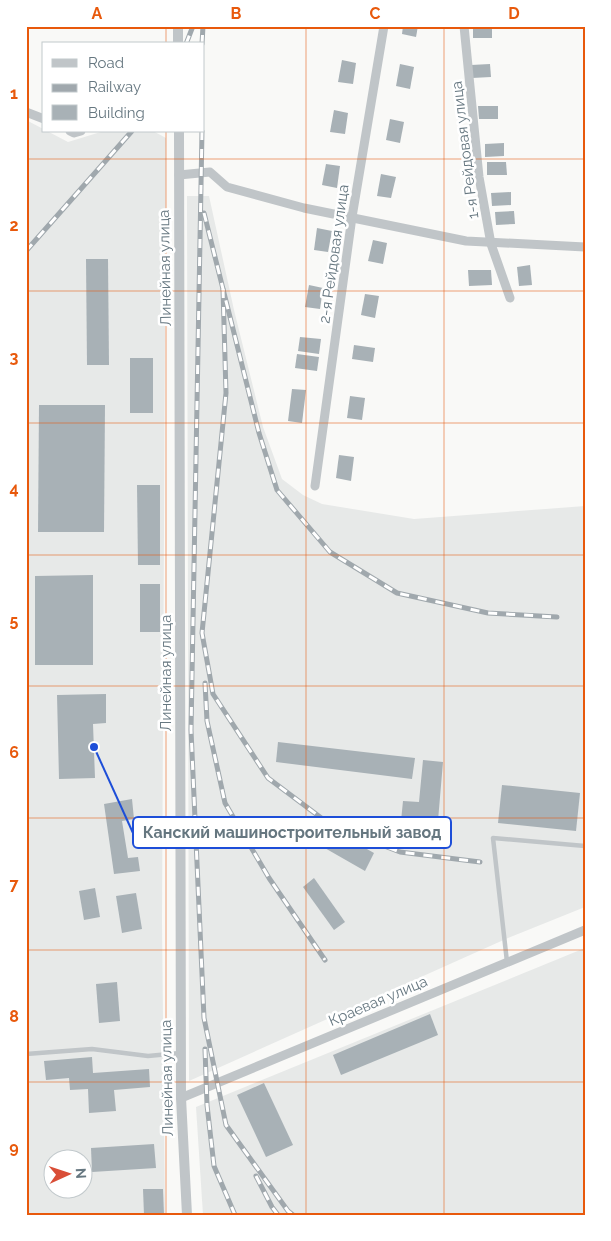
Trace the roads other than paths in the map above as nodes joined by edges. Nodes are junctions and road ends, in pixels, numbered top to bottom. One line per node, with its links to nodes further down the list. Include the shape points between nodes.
1 (178, 26): 4 (street)
2 (384, 26): 9 (street, 2-я Рейдовая улица)
3 (464, 26): 10 (street, 1-я Рейдовая улица, via 479,177)
4 (178, 42)
5 (26, 112): 6 (street)
6 (42, 118)
7 (179, 132): 8 (street, Линейная улица)
8 (179, 175): 9 (street, via 210,172 227,188); 17 (street, Линейная улица)
9 (352, 217): 10 (street); 13 (street, 2-я Рейдовая улица)
10 (491, 244): 11 (street); 12 (street, 1-я Рейдовая улица)
11 (585, 246)
12 (510, 298)
13 (315, 486)
14 (585, 846): 16 (lane, via 493,838)
15 (585, 930): 16 (street, Краевая улица)
16 (507, 962): 19 (street, Краевая улица)
17 (181, 1053): 18 (lane, via 148,1056 92,1049); 19 (street, Линейная улица)
18 (26, 1054)
19 (181, 1098): 20 (street, Линейная улица)
20 (187, 1215)

